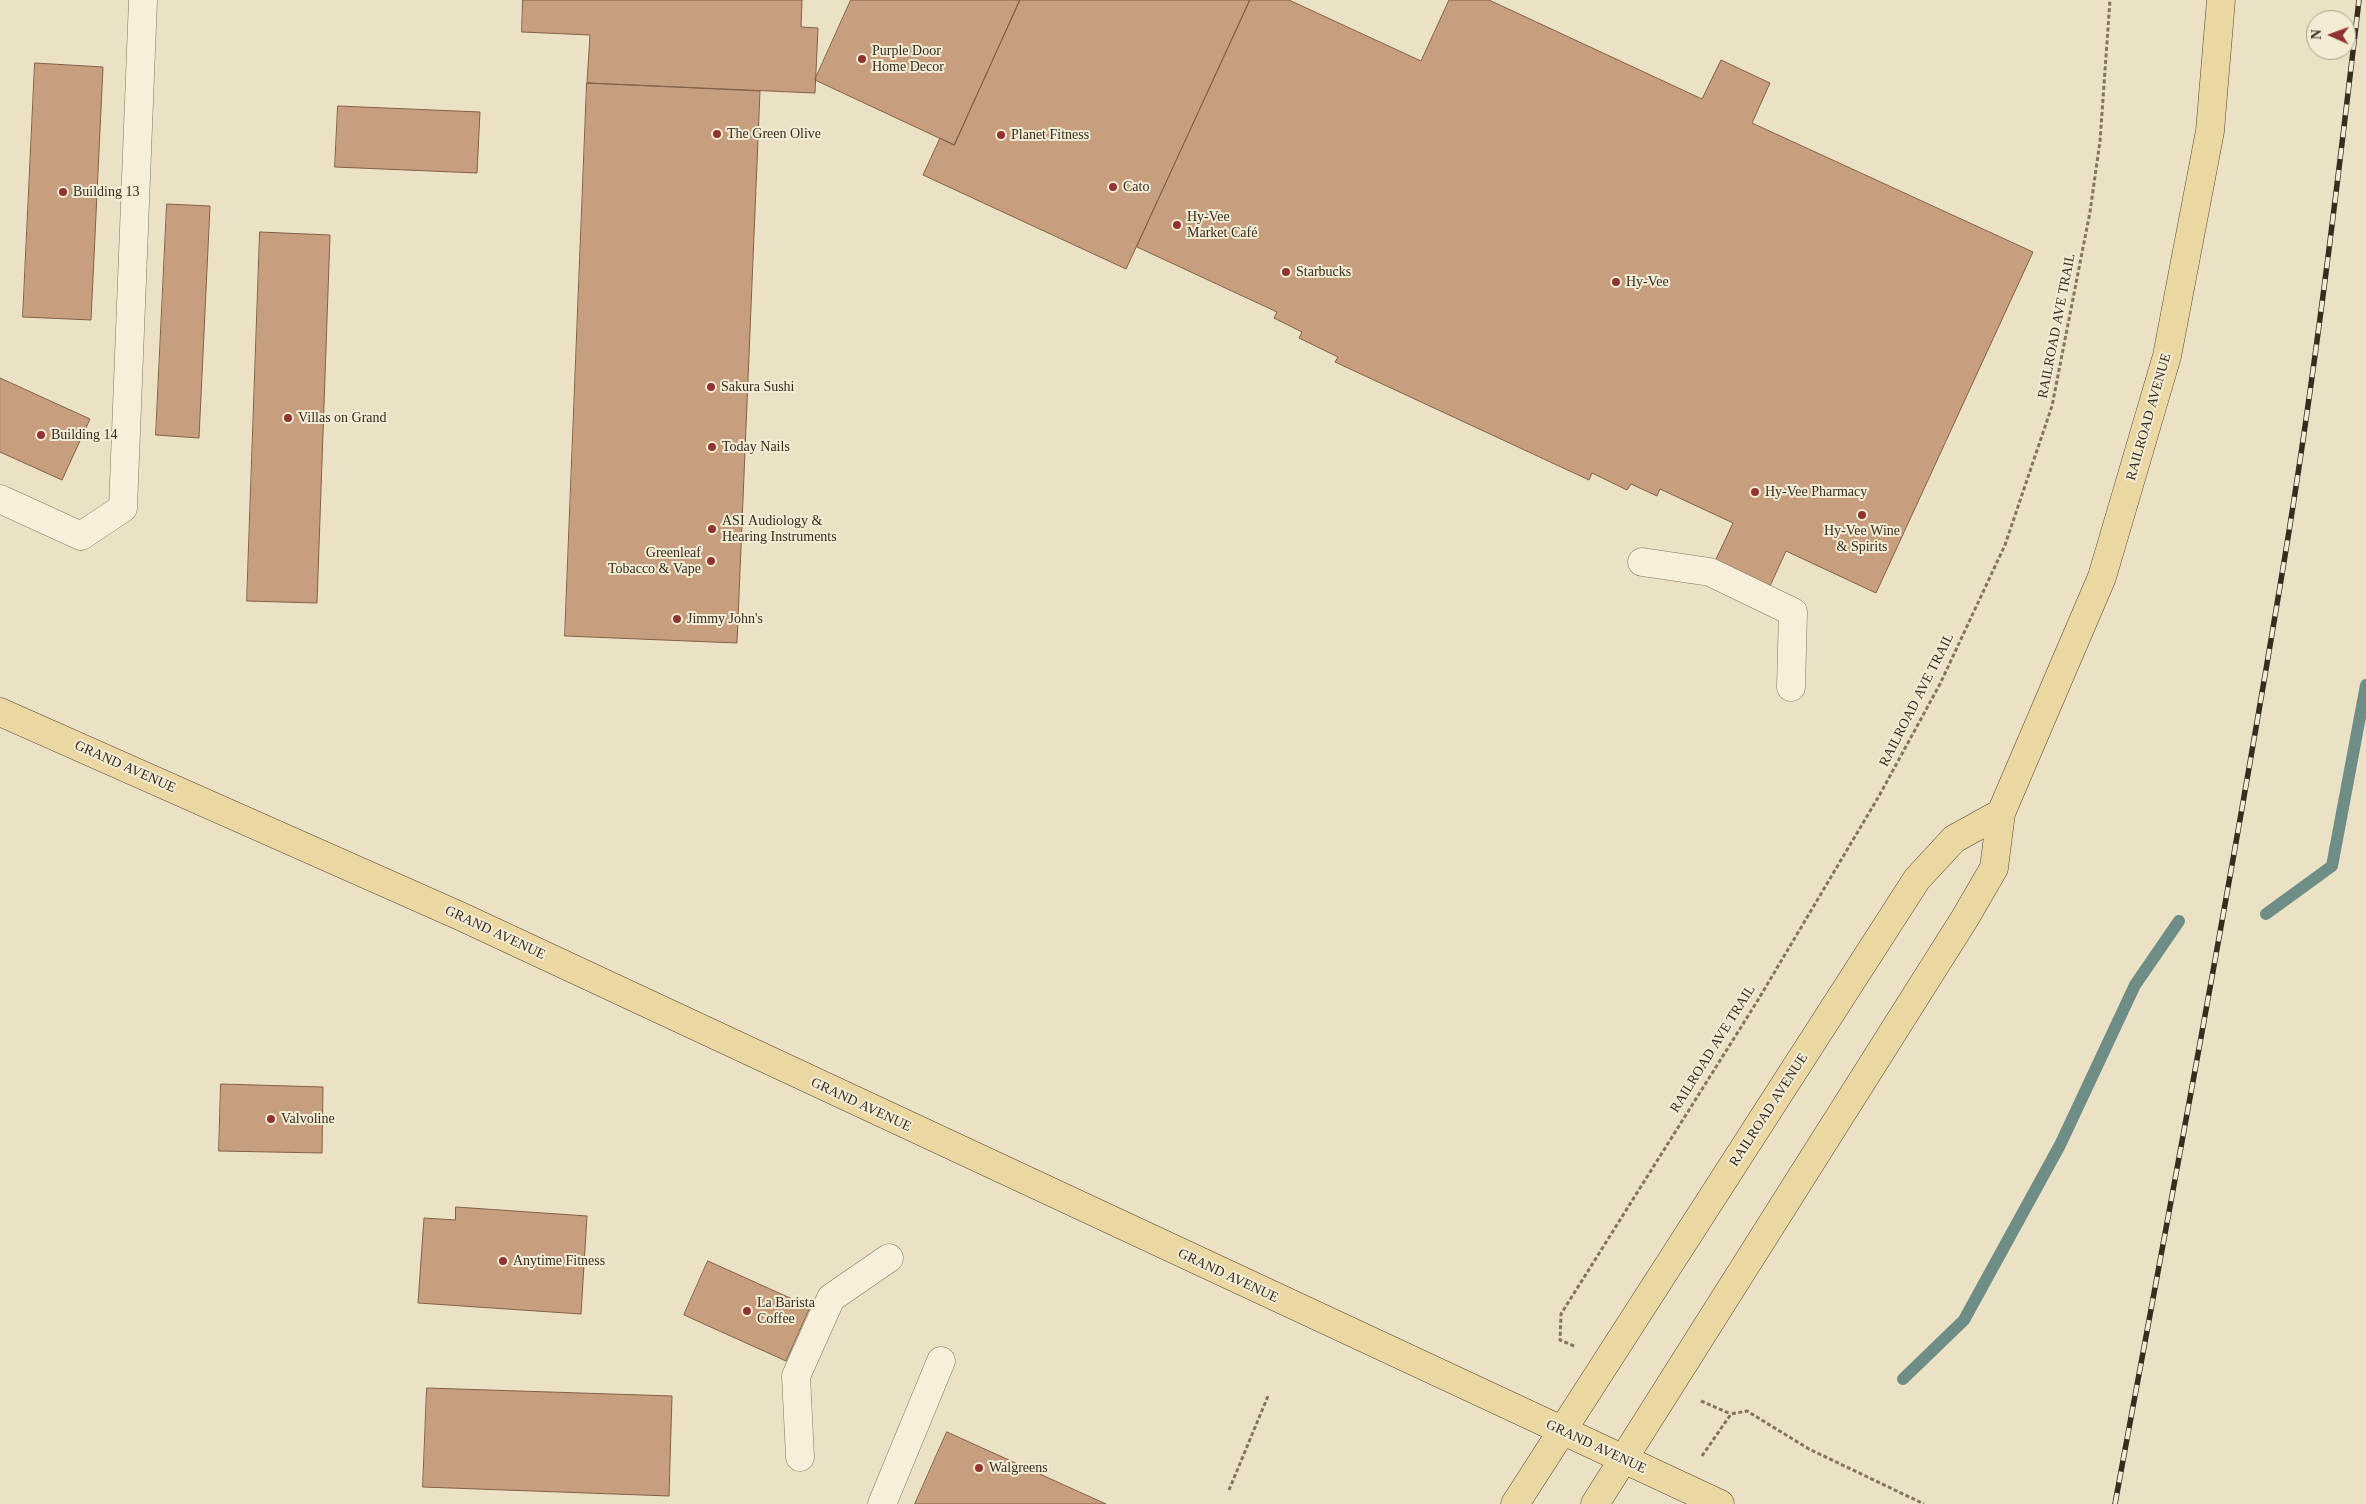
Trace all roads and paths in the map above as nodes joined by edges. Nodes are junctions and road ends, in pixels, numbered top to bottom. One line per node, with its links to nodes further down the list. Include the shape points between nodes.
1 (143, 0): 4 (street, via 123,508 81,536)
2 (2110, 0): 10 (path, RAILROAD AVE TRAIL, via 2100,141 2090,212 2052,406 2005,545 1940,684 1879,796 1753,1008 1561,1314)
3 (2221, 0): 8 (main road, RAILROAD AVENUE, via 2210,131 2167,356 2102,577)
4 (0, 498)
5 (1642, 562): 6 (street, via 1710,572 1793,612)
6 (1791, 687)
7 (0, 712): 14 (main road, GRAND AVENUE, via 460,916)
8 (2001, 813): 14 (main road, RAILROAD AVENUE, via 1954,839 1917,880); 16 (main road, RAILROAD AVENUE, via 1994,868 1965,918)
9 (890, 1258): 15 (street, via 832,1298 796,1376)
10 (1560, 1340)
11 (941, 1361): 18 (street)
12 (1268, 1396): 17 (path)
13 (1731, 1414): 22 (path, via 1747,1411 1756,1414 1809,1449)
14 (1562, 1432): 16 (main road, GRAND AVENUE); 19 (main road, RAILROAD AVENUE)
15 (800, 1457)
16 (1622, 1459): 20 (main road, RAILROAD AVENUE); 21 (main road, GRAND AVENUE)
17 (1229, 1490)
18 (882, 1504)
19 (1515, 1504)
20 (1595, 1504)
21 (1720, 1504)
22 (1924, 1504)

